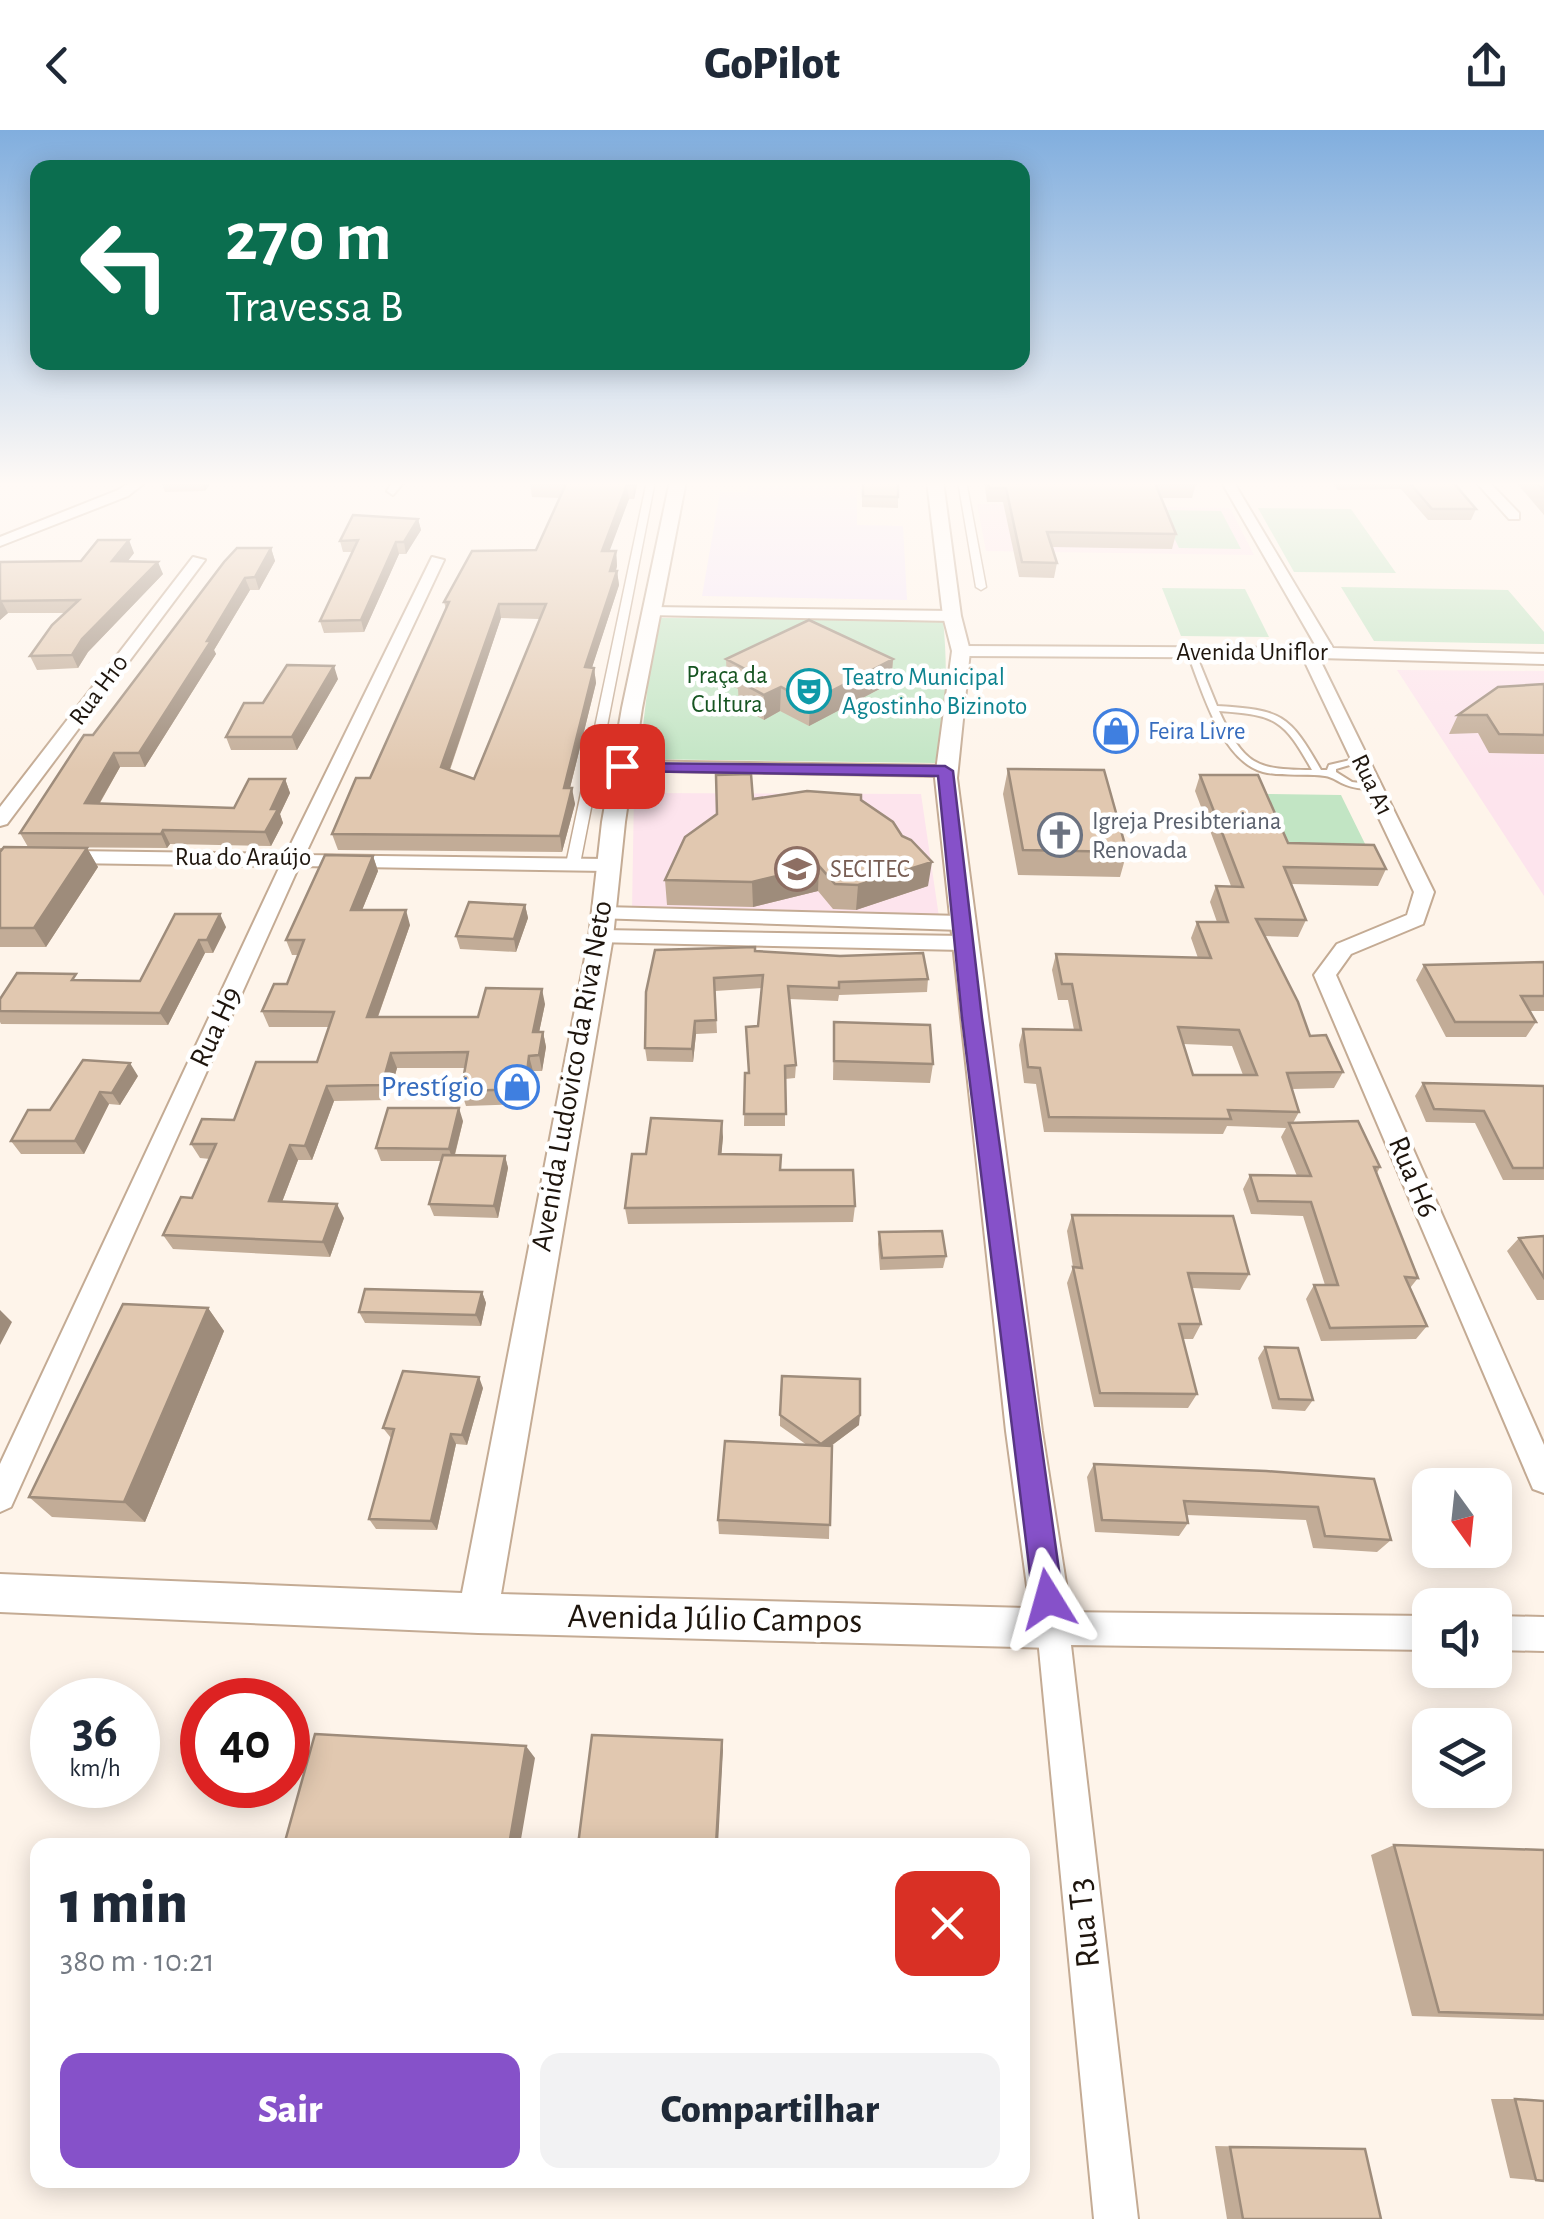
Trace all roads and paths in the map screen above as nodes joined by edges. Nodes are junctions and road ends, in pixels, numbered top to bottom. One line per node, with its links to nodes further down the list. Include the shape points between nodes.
1 (184, 578): 24 (street, Rua H10)
2 (427, 578): 26 (street, Rua H9)
3 (630, 578): 27 (street)
4 (658, 578): 9 (street, Avenida Ludovico da Riva Neto)
5 (947, 578): 10 (street)
6 (979, 578): 8 (street)
7 (1279, 578): 13 (street, Rua A1)
8 (980, 587)
9 (651, 612): 10 (street); 19 (street, Avenida Ludovico da Riva Neto)
10 (952, 616): 11 (street)
11 (961, 651): 12 (street, Avenida Uniflor); 16 (street)
12 (1191, 652): 13 (street, Avenida Uniflor); 17 (lane)
13 (1318, 653): 14 (street, Avenida Uniflor); 18 (street, Rua A1)
14 (1544, 659)
15 (893, 705): 16 (path)
16 (956, 708): 20 (street)
17 (1216, 708): 21 (lane, via 1267,711 1283,720); 21 (lane, via 1245,762)
18 (1360, 759): 22 (lane); 23 (street, Rua A1)
19 (622, 766): 20 (street); 28 (street, Avenida Ludovico da Riva Neto)
20 (945, 771): 31 (street)
21 (1318, 772): 22 (lane)
22 (1331, 773): 23 (lane)
23 (1373, 787): 29 (street, Rua A1, via 1424,892)
24 (0, 820)
25 (0, 856): 26 (street, Rua do Araújo)
26 (294, 857): 27 (street, Rua do Araújo); 33 (street, Rua H9)
27 (572, 864): 28 (street, Rua do Araújo)
28 (606, 864): 30 (street, Avenida Ludovico da Riva Neto)
29 (1416, 919): 32 (street, Rua H6, via 1344,949 1325,974)
30 (602, 925): 31 (street); 35 (street, Avenida Ludovico da Riva Neto)
31 (962, 933): 36 (street)
32 (1544, 1479)
33 (0, 1497)
34 (0, 1593): 35 (street, Avenida Júlio Campos)
35 (478, 1613): 36 (street, Avenida Júlio Campos)
36 (1052, 1628): 37 (street, Avenida Júlio Campos); 40 (street, Rua T3)
37 (1412, 1633)
38 (1512, 1634): 39 (street)
39 (1544, 1634)
40 (1116, 2219)

